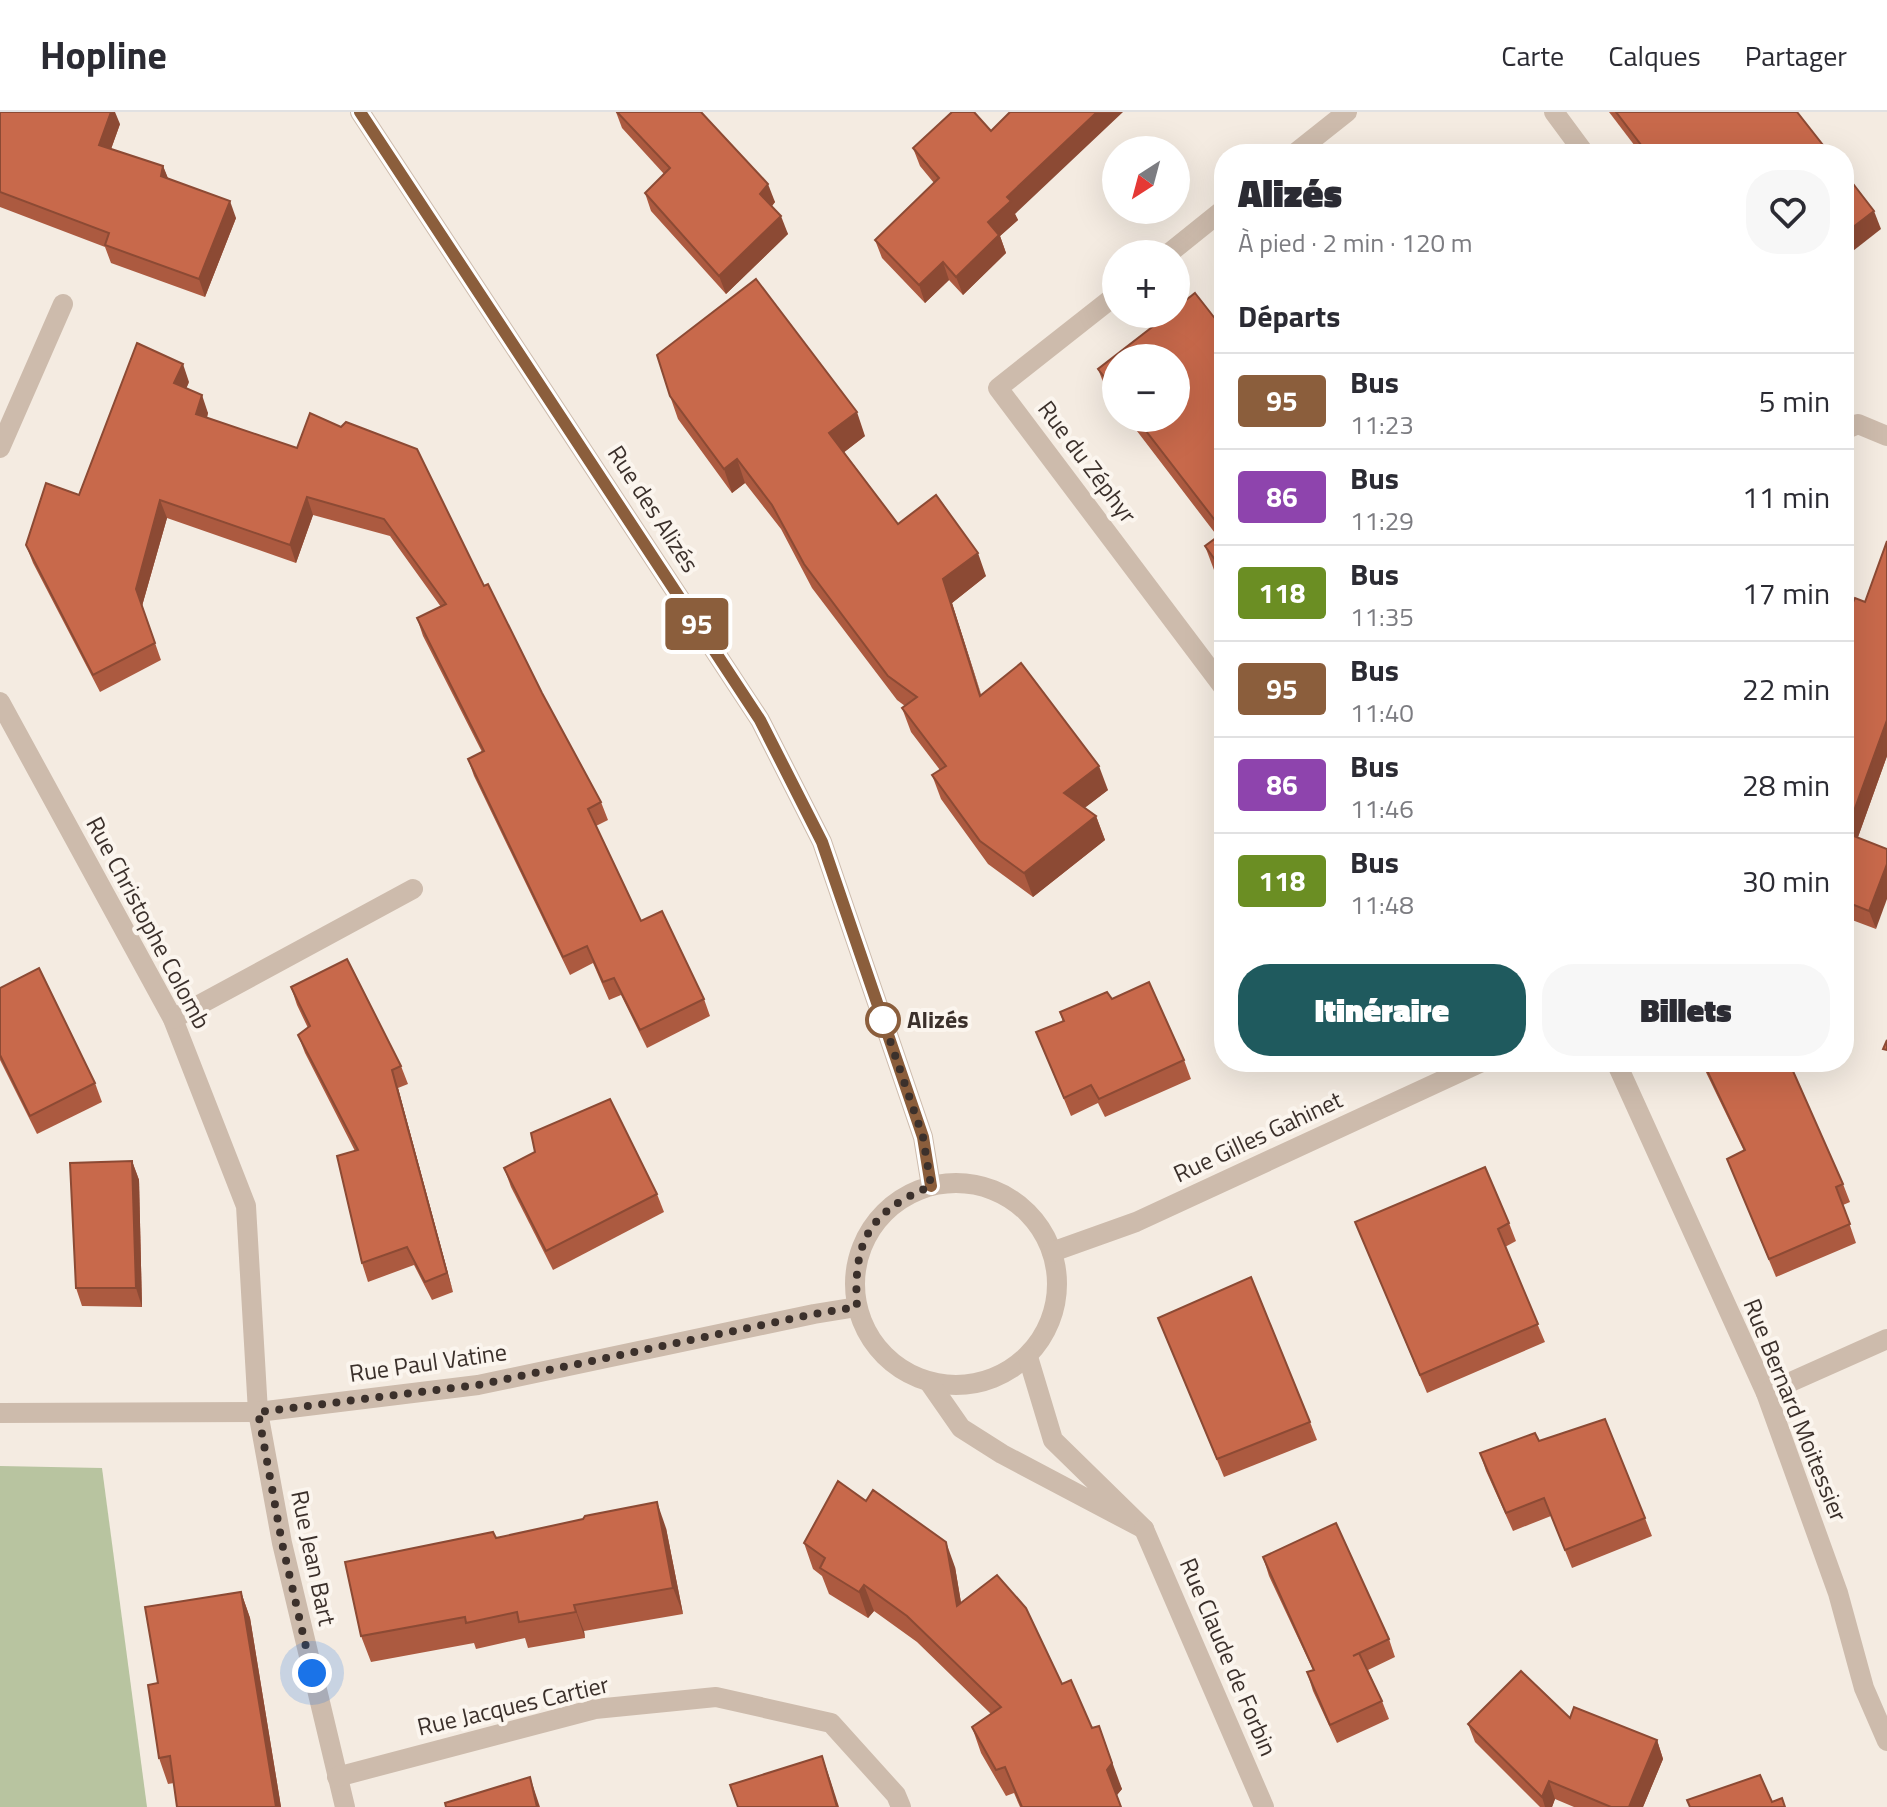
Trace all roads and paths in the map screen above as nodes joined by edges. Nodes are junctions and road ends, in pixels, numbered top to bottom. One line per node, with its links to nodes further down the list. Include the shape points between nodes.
1 (360, 112): 19 (street, Rue des Alizés, via 760,720 822,842 923,1137)
2 (1347, 112): 4 (street)
3 (1554, 112): 5 (street)
4 (1307, 144)
5 (1578, 144)
6 (1214, 217): 7 (street)
7 (1185, 240)
8 (63, 304): 12 (street)
9 (1102, 306): 13 (street, Rue du Zéphyr, via 998,388)
10 (1854, 426): 11 (street)
11 (1887, 436)
12 (0, 448)
13 (1214, 675)
14 (0, 702): 16 (street, Rue Christophe Colomb)
15 (413, 889): 16 (street)
16 (173, 1019): 26 (street, Rue Christophe Colomb, via 246,1206)
17 (1460, 1072): 20 (street, Rue Gilles Gahinet, via 1136,1222)
18 (1621, 1072): 25 (street, Rue Bernard Moitessier)
19 (931, 1186): 20 (street, via 961,1182 1017,1203 1038,1225); 21 (street, via 902,1198 878,1219 862,1246 855,1276)
20 (1052, 1252): 23 (street, via 1058,1279 1055,1308 1045,1335)
21 (857, 1307): 24 (street, via 867,1333 884,1354); 26 (street, Rue Paul Vatine, via 478,1385)
22 (1887, 1339): 25 (street)
23 (1028, 1357): 24 (street, via 999,1376 965,1385); 28 (street, Rue Claude de Forbin, via 1053,1440)
24 (929, 1382): 28 (street, via 961,1428)
25 (1766, 1393): 29 (street, Rue Bernard Moitessier, via 1838,1593 1864,1688)
26 (258, 1412): 27 (street, Rue Paul Vatine); 30 (street, Rue Jean Bart, via 282,1543)
27 (0, 1413)
28 (1144, 1529): 33 (street, Rue Claude de Forbin)
29 (1887, 1741)
30 (337, 1777): 31 (street, Rue Jean Bart); 32 (street, Rue Jacques Cartier, via 595,1709 716,1697 831,1723)
31 (345, 1807)
32 (901, 1807)
33 (1264, 1807)

